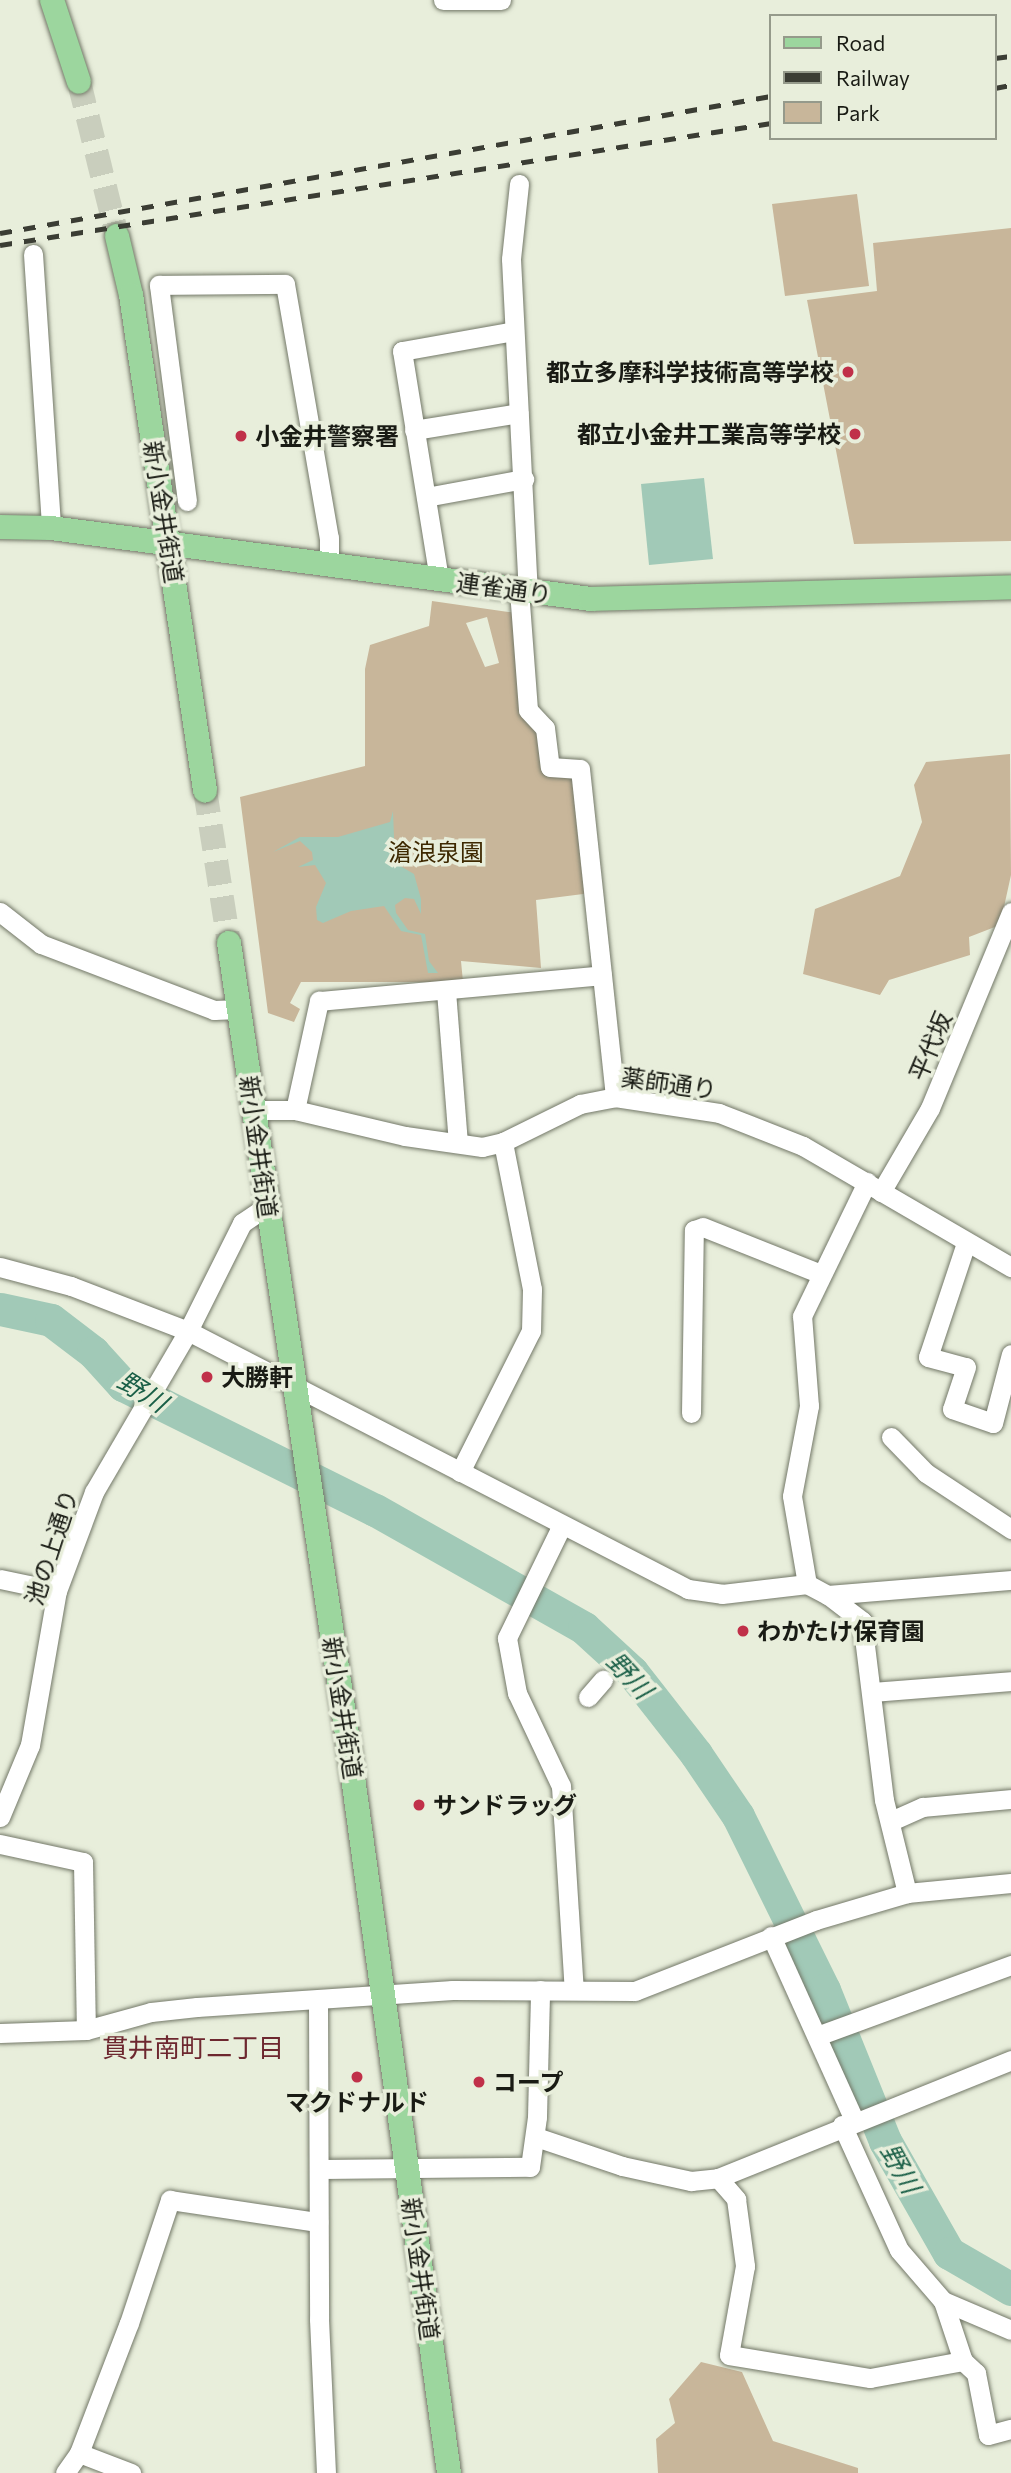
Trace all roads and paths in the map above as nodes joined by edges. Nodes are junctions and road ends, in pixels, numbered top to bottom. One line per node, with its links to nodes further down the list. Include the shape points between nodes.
1 (52, 0): 4 (main road)
2 (443, 0): 3 (street)
3 (501, 0)
4 (79, 82)
5 (519, 184): 8 (street, via 511,259)
6 (117, 236): 16 (main road, 新小金井街道, via 131,295)
7 (33, 254): 15 (street)
8 (514, 331): 9 (street); 10 (street, via 402,351)
9 (519, 413): 10 (street); 11 (street)
10 (415, 430): 12 (street)
11 (524, 480): 12 (street); 20 (street)
12 (426, 497): 18 (street)
13 (187, 501): 17 (street, via 159,285 285,284 329,538)
14 (0, 527): 15 (main road, 連雀通り)
15 (51, 528): 16 (main road, 連雀通り)
16 (168, 543): 17 (main road, 連雀通り); 21 (main road, 新小金井街道)
17 (329, 566): 18 (main road, 連雀通り)
18 (439, 579): 20 (main road, 連雀通り)
19 (1011, 587): 20 (main road, 連雀通り, via 591,599)
20 (524, 591): 25 (street, via 528,710 545,728 550,767 580,769)
21 (205, 790)
22 (0, 912): 27 (street, via 41,944 214,1010)
23 (1011, 912): 33 (street, 平代坂, via 930,1108)
24 (229, 943): 27 (main road, 新小金井街道)
25 (601, 975): 26 (street); 28 (street)
26 (446, 991): 30 (street, via 319,1001); 32 (street)
27 (240, 1009): 29 (main road, 新小金井街道)
28 (615, 1097): 31 (street, 薬師通り, via 580,1104); 33 (street, 薬師通り, via 719,1113 803,1146)
29 (253, 1110): 30 (street, 薬師通り); 34 (main road, 新小金井街道)
30 (295, 1110): 32 (street, 薬師通り)
31 (503, 1142): 32 (street, 薬師通り, via 482,1147); 44 (street, via 532,1289 531,1331)
32 (458, 1143)
33 (874, 1187): 35 (street, 薬師通り); 38 (street, 平代坂)
34 (267, 1206): 39 (street, via 242,1223); 41 (main road, 新小金井街道)
35 (966, 1243): 37 (street, 薬師通り); 40 (street, via 929,1357 966,1367 952,1409 993,1423)
36 (0, 1267): 39 (street, via 71,1286)
37 (1011, 1267)
38 (821, 1274): 42 (street, via 703,1227 694,1230); 49 (street, 平代坂, via 802,1316 809,1406 792,1496)
39 (188, 1331): 41 (street); 50 (street, 池の上通り, via 94,1492)
40 (1011, 1354)
41 (297, 1388): 44 (street); 67 (main road, 新小金井街道)
42 (691, 1413)
43 (891, 1437): 46 (street, via 926,1473)
44 (460, 1472): 45 (street)
45 (562, 1525): 49 (street, via 694,1591 722,1594); 66 (street, via 508,1638 517,1693 561,1786)
46 (1011, 1529)
47 (0, 1579): 50 (street)
48 (1011, 1580): 51 (street)
49 (807, 1584): 51 (street)
50 (57, 1591): 56 (street, 池の上通り, via 30,1745)
51 (828, 1595): 54 (street, via 862,1621)
52 (603, 1680): 55 (street)
53 (1011, 1681): 54 (street)
54 (873, 1692): 59 (street, via 884,1800)
55 (588, 1698)
56 (7, 1778): 58 (street, 池の上通り)
57 (1011, 1799): 59 (street, via 923,1807)
58 (0, 1817)
59 (891, 1821): 62 (street)
60 (0, 1843): 69 (street, via 83,1862)
61 (1011, 1883): 62 (street)
62 (907, 1893): 63 (street)
63 (772, 1936): 66 (street, via 635,1991); 71 (street)
64 (1011, 1965): 71 (street)
65 (540, 1990): 66 (street); 67 (street); 74 (street)
66 (573, 1990)
67 (383, 1996): 68 (street); 76 (main road, 新小金井街道)
68 (318, 2000): 69 (street, via 180,2008); 75 (street)
69 (86, 2030): 70 (street)
70 (0, 2034)
71 (820, 2035): 73 (street)
72 (1011, 2061): 73 (street)
73 (852, 2121): 77 (street); 79 (street, via 899,2250)
74 (536, 2137): 76 (street, via 530,2167); 77 (street, via 622,2166 691,2181)
75 (322, 2169): 76 (street); 78 (street)
76 (407, 2171): 87 (main road, 新小金井街道)
77 (718, 2178): 81 (street, via 736,2199 745,2266 729,2355 870,2378)
78 (318, 2222): 83 (street, via 170,2200); 86 (street)
79 (943, 2301): 80 (street); 81 (street)
80 (1011, 2330)
81 (964, 2361): 82 (street, via 976,2373 988,2435)
82 (1011, 2429)
83 (79, 2453): 84 (street); 85 (street)
84 (65, 2473)
85 (131, 2473)
86 (326, 2473)
87 (449, 2473)

